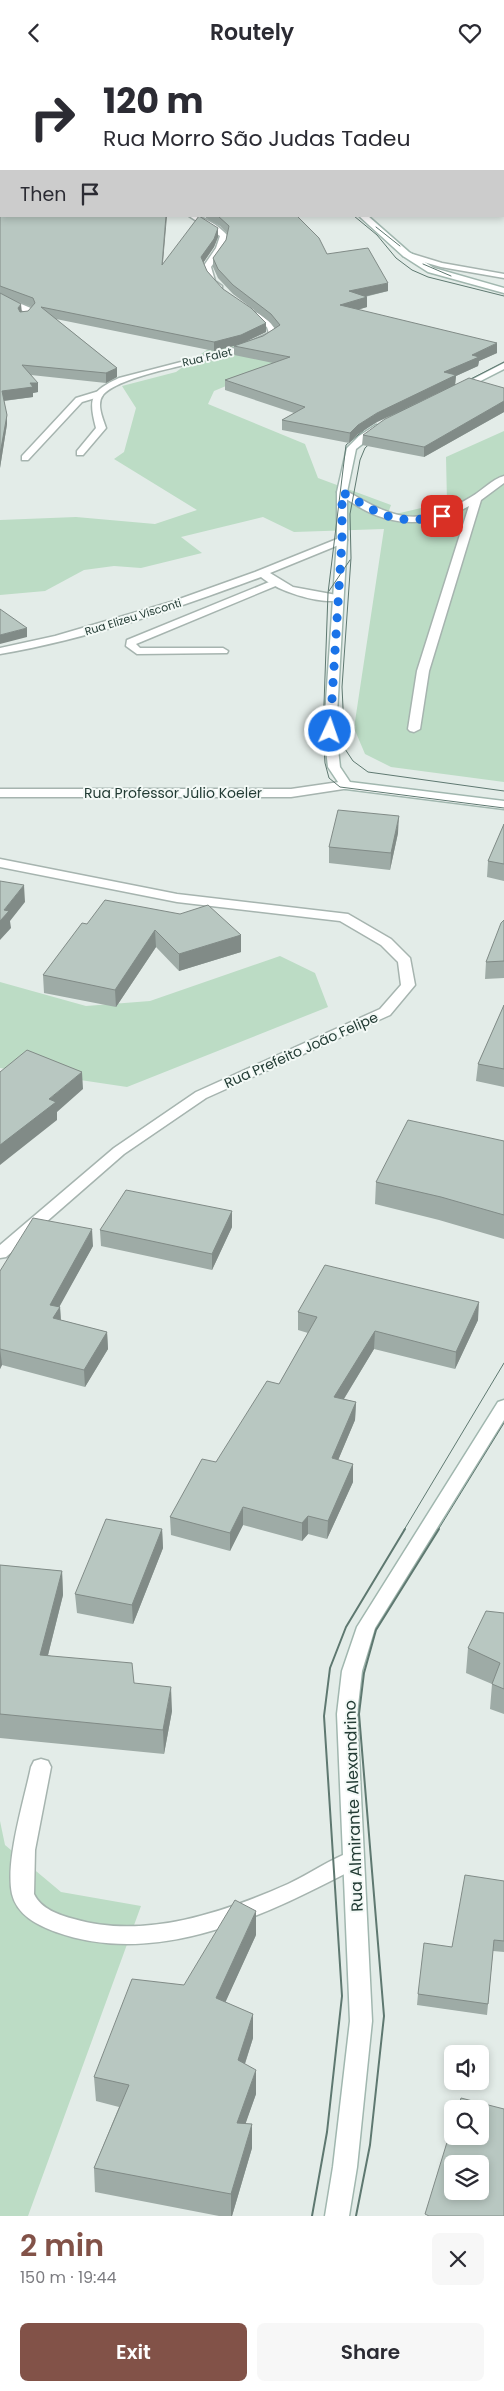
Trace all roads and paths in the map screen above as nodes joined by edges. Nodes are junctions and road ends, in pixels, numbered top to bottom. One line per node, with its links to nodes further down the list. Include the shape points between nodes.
1 (195, 217): 6 (street, via 224,236 207,267 211,282)
2 (364, 217): 3 (street)
3 (406, 254): 4 (street, via 441,265); 5 (street, via 431,270)
4 (504, 276)
5 (504, 291)
6 (224, 293)
7 (0, 297): 9 (street, via 30,311)
8 (245, 310): 11 (street, Rua Falet, via 270,326 274,334 239,350 164,367 111,386)
9 (24, 317)
10 (504, 366): 12 (street)
11 (99, 394): 14 (street, via 95,406 101,428); 15 (street, via 79,400)
12 (448, 394)
13 (389, 422): 17 (street, via 352,448)
14 (80, 453)
15 (25, 458)
16 (504, 479): 18 (street)
17 (342, 492): 18 (street, via 378,513 401,521 442,516); 19 (street)
18 (476, 500): 25 (street, via 424,671)
19 (342, 540): 20 (street, Rua Elizeu Visconti); 22 (street)
20 (263, 573): 21 (street); 23 (street, Rua Elizeu Visconti, via 155,611 40,645)
21 (274, 583): 22 (street, via 302,593); 24 (street, via 131,642 136,651)
22 (338, 598): 26 (street, via 330,749 334,767)
23 (0, 651)
24 (223, 651)
25 (414, 729)
26 (346, 785): 27 (street, Rua Professor Júlio Koeler, via 291,793); 28 (street)
27 (0, 793)
28 (504, 805)
29 (0, 863): 30 (street, Rua Prefeito João Felipe, via 177,897 343,917 386,942 405,961 408,985 385,1012 200,1095 119,1151)
30 (0, 1253)
31 (504, 1406): 33 (street, Rua Almirante Alexandrino, via 366,1627 352,1671 347,1714)
32 (41, 1767): 33 (street, via 22,1874 23,1895 40,1917 79,1932 123,1936 173,1930 286,1894)
33 (353, 1860): 34 (street, Rua Almirante Alexandrino, via 360,2021)
34 (337, 2216)

